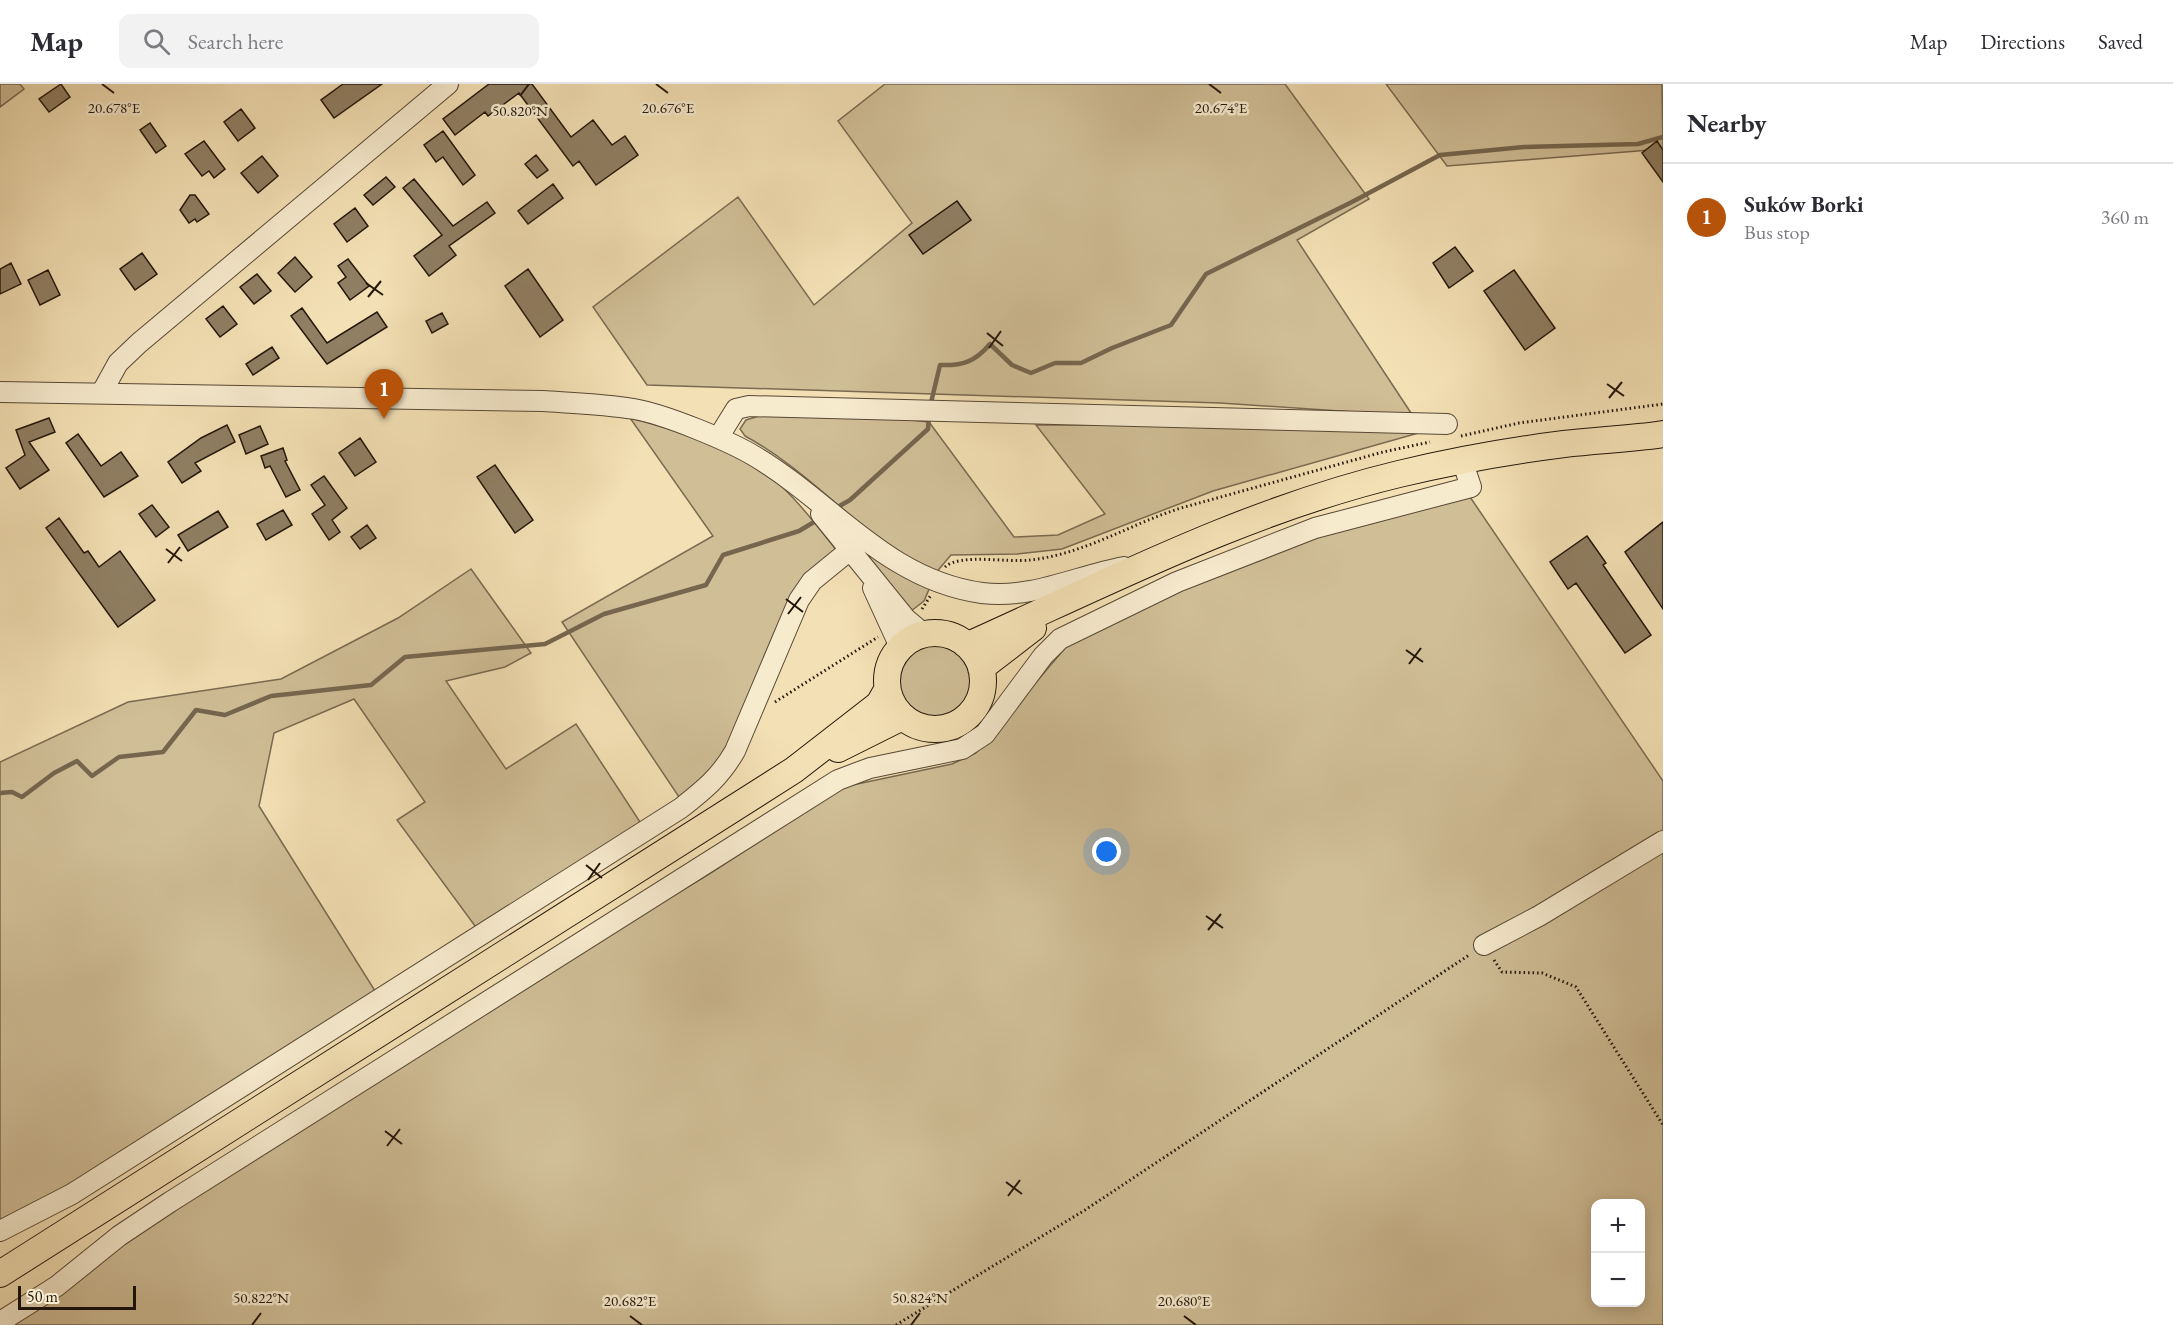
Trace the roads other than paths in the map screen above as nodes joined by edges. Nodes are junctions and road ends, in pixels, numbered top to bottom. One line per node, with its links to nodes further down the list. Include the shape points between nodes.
1 (448, 84): 3 (street, via 139,343 118,363)
2 (0, 392): 3 (street)
3 (102, 392): 6 (street, via 569,403 648,412)
4 (1447, 424): 6 (street, via 749,406 736,409)
5 (1661, 435): 7 (main road, via 1564,444)
6 (717, 438): 8 (street, via 754,455)
7 (1462, 460): 10 (main road, via 1284,507); 24 (street, via 1472,487 1315,528 1177,582 1060,639 985,734 970,744 870,768 838,780 170,1202 119,1236 57,1286)
8 (828, 514): 9 (street); 10 (street, via 909,570 937,582 983,593 1027,593 1096,572)
9 (850, 550): 11 (street); 22 (street, via 812,581 799,600 723,772 681,808 72,1194)
10 (1148, 562): 12 (main road)
11 (866, 572): 13 (street, via 906,619); 14 (street)
12 (1080, 595): 15 (main road); 16 (main road)
13 (921, 623): 14 (main road); 15 (main road)
14 (894, 639): 17 (main road)
15 (965, 644): 16 (main road)
16 (981, 668): 18 (main road, via 979,698 960,722 930,729)
17 (887, 690): 18 (main road); 19 (main road, via 879,704)
18 (902, 717): 19 (main road)
19 (794, 770): 23 (main road)
20 (1663, 841): 21 (street)
21 (1485, 945)
22 (0, 1231)
23 (0, 1274)
24 (0, 1322)

